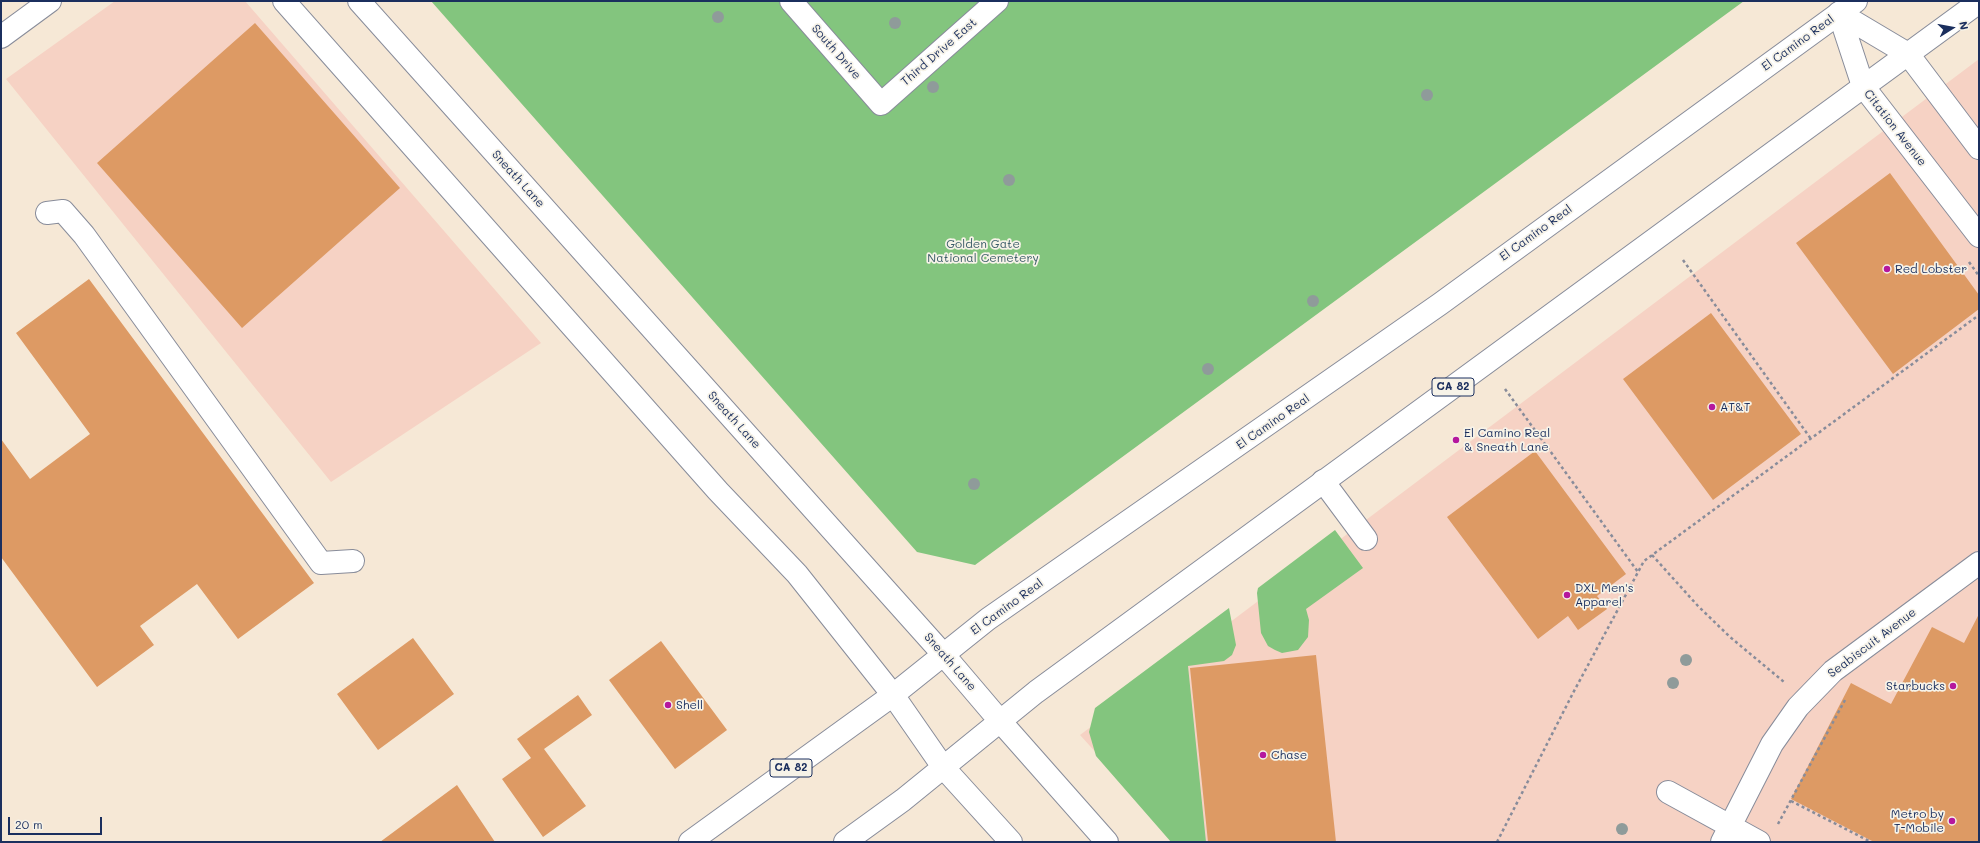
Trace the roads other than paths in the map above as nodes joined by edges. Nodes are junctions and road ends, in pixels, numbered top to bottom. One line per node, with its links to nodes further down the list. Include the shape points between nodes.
1 (50, 1): 8 (main road)
2 (284, 1): 20 (main road, via 718,491 797,574)
3 (359, 1): 19 (main road, Sneath Lane)
4 (791, 1): 11 (main road, South Drive)
5 (997, 1): 11 (main road, Third Drive East)
6 (1979, 2): 9 (main road, CA 82)
7 (1848, 7): 9 (main road); 10 (main road, Citation Avenue); 19 (main road, El Camino Real / CA 82, via 1440,304)
8 (1, 37)
9 (1908, 54): 10 (main road, CA 82); 12 (main road)
10 (1863, 86): 14 (main road, Citation Avenue); 15 (main road, CA 82)
11 (881, 104)
12 (1979, 148)
13 (47, 213): 17 (main road, via 63,211 84,236 321,564)
14 (1979, 236)
15 (1323, 482): 16 (main road); 21 (main road, CA 82)
16 (1366, 539)
17 (353, 562)
18 (1979, 563): 24 (main road, Seabiscuit Avenue, via 1833,671 1798,707 1772,744)
19 (943, 654): 20 (main road, El Camino Real / CA 82); 21 (main road, Sneath Lane)
20 (893, 695): 22 (main road); 25 (main road, El Camino Real / CA 82)
21 (1000, 721): 22 (main road, CA 82); 28 (main road, Sneath Lane)
22 (943, 767): 26 (main road, CA 82); 27 (main road)
23 (1668, 792): 24 (main road)
24 (1726, 834): 29 (main road)
25 (690, 842)
26 (845, 842)
27 (1011, 842)
28 (1107, 842)
29 (1759, 842)

